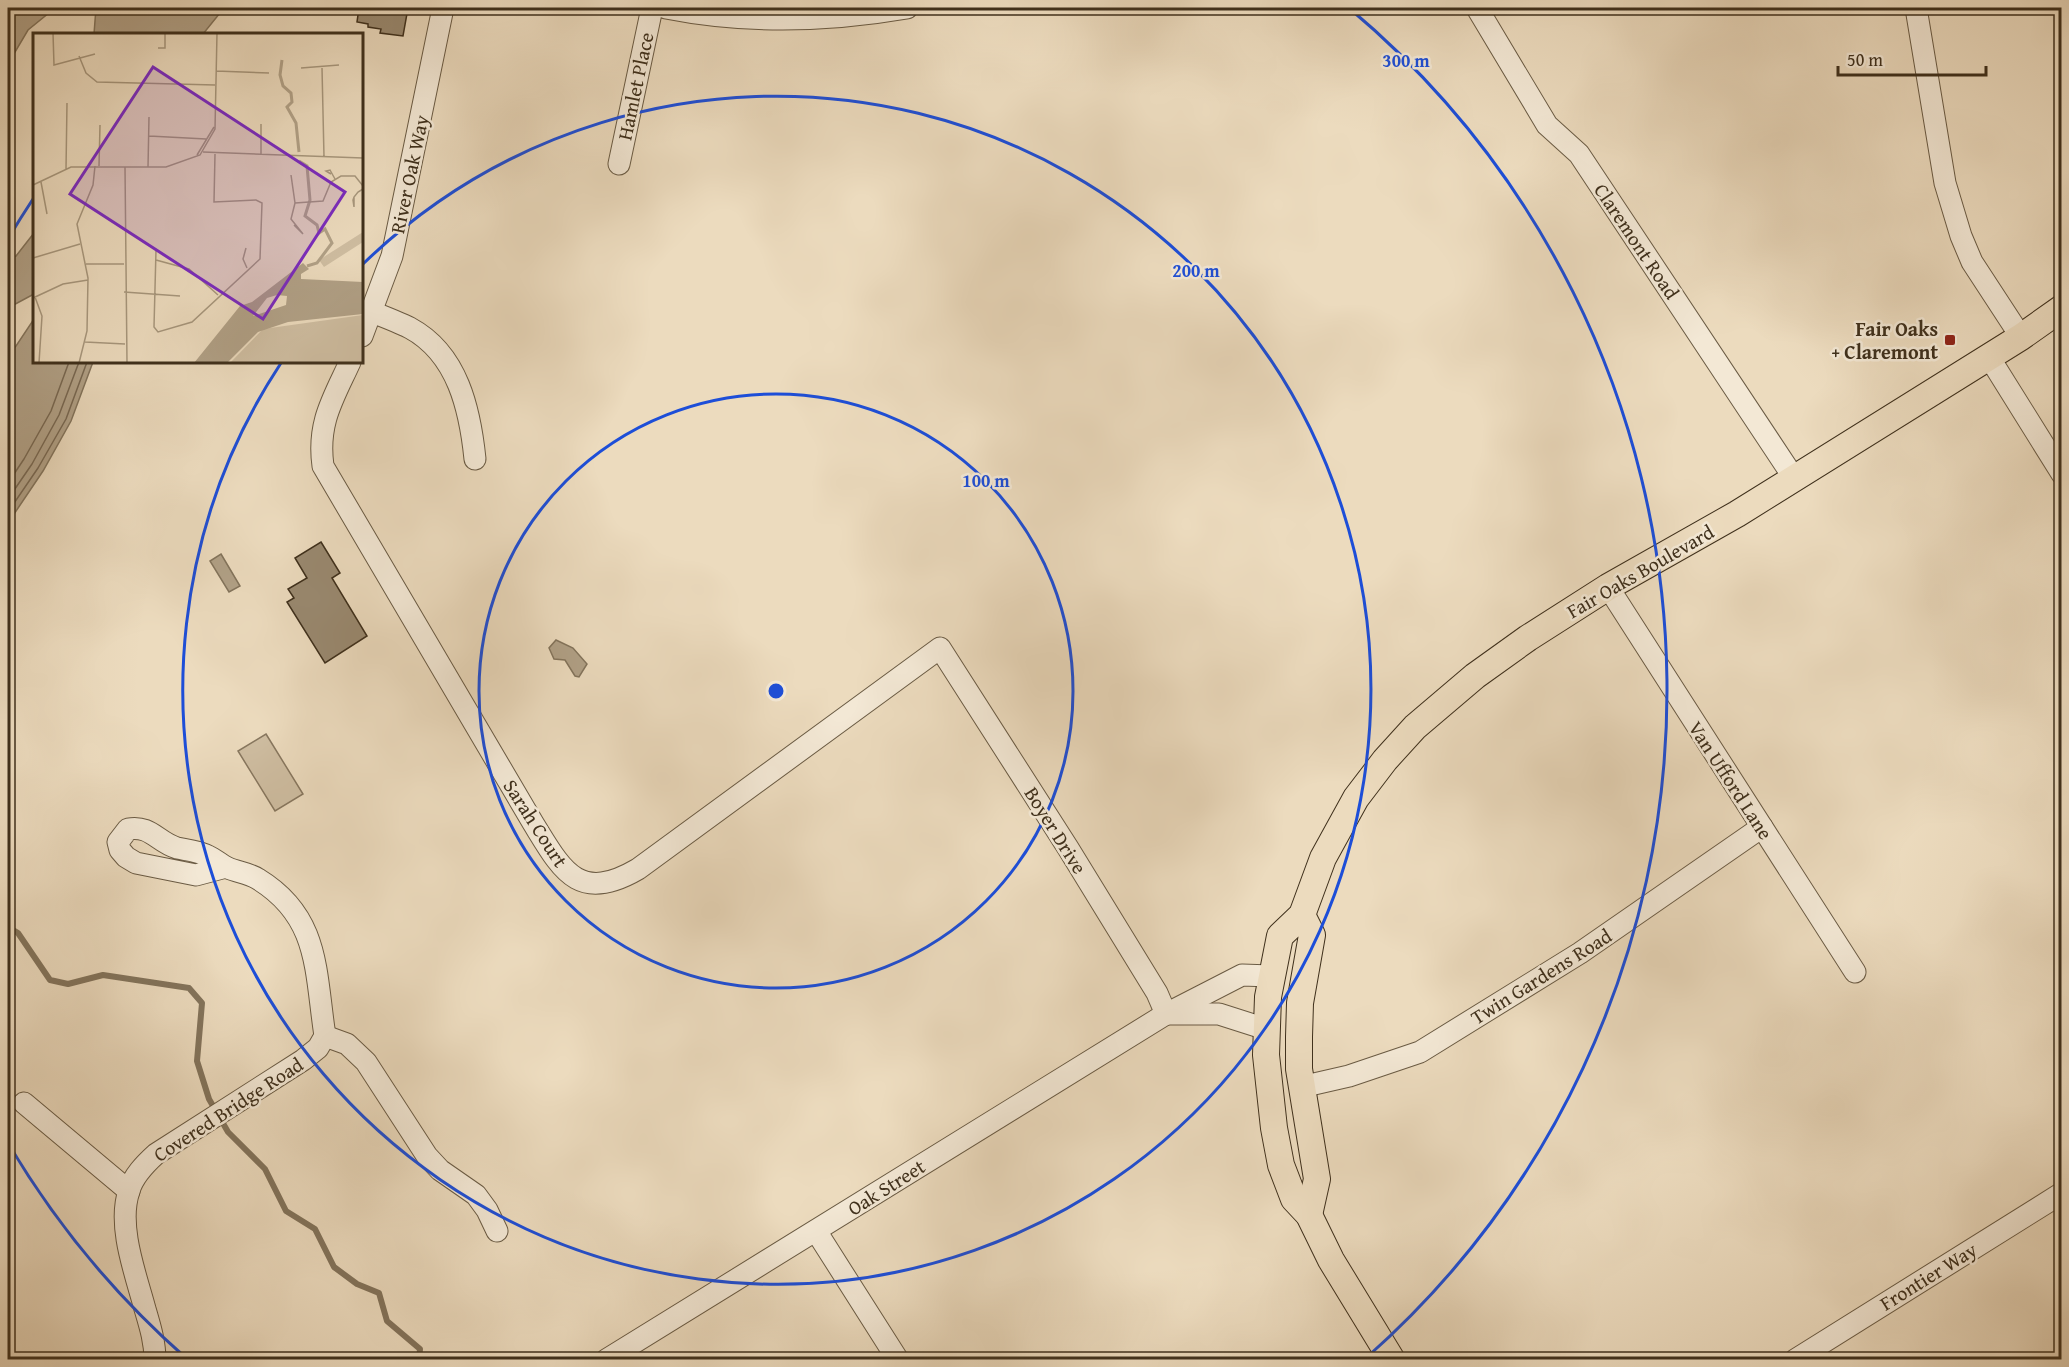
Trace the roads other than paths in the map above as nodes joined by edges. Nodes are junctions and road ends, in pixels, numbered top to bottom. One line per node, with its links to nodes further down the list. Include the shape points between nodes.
1 (443, 8): 9 (street, River Oak Way, via 392,256)
2 (652, 8): 7 (street, Hamlet Place)
3 (666, 8): 4 (street, via 750,20 809,20)
4 (907, 8)
5 (1477, 8): 16 (street, Claremont Road, via 1547,125 1579,154)
6 (1916, 8): 11 (street, via 1945,183 1961,236 1972,262)
7 (619, 164)
8 (2061, 308): 11 (main road, Fair Oaks Boulevard)
9 (372, 312): 10 (street, River Oak Way); 14 (street, via 411,329 443,356 458,380 467,408)
10 (363, 334)
11 (2021, 337): 12 (main road, Fair Oaks Boulevard)
12 (1989, 357): 15 (street); 16 (main road, Fair Oaks Boulevard)
13 (350, 363): 18 (street, Sarah Court, via 326,414 320,445 323,466 533,823 572,876 592,884 614,882 638,869)
14 (475, 459)
15 (2061, 474)
16 (1794, 478): 17 (main road, Fair Oaks Boulevard)
17 (1608, 587): 19 (street, Van Ufford Lane); 21 (main road, Fair Oaks Boulevard, via 1475,676 1415,727 1384,760 1356,798 1323,858)
18 (940, 648): 24 (street, Boyer Drive, via 1157,993)
19 (1762, 827): 22 (street, Van Ufford Lane); 28 (street, Twin Gardens Road, via 1580,953 1420,1052)
20 (226, 867): 26 (street, via 256,877 282,896 304,926 316,965)
21 (1302, 915): 23 (main road, Fair Oaks Boulevard, via 1280,936); 27 (main road, via 1312,935 1300,1003)
22 (1855, 972)
23 (1272, 976): 24 (street, via 1242,975); 25 (main road, Fair Oaks Boulevard); 27 (main road, via 1284,1013 1283,1044)
24 (1166, 1014): 25 (street, via 1219,1014); 34 (street, Oak Street)
25 (1266, 1029): 32 (main road, Fair Oaks Boulevard, via 1269,1089 1281,1165 1294,1199)
26 (325, 1035): 30 (street, Covered Bridge Road, via 318,1048 303,1060 156,1154); 33 (street, via 347,1044 366,1062 427,1156 476,1196)
27 (1299, 1061): 28 (main road)
28 (1301, 1087): 32 (main road, via 1317,1179)
29 (24, 1103): 30 (street)
30 (129, 1191): 35 (street, Covered Bridge Road, via 126,1208 131,1259 151,1329)
31 (2061, 1193): 39 (street, Frontier Way)
32 (1309, 1215): 38 (main road, Fair Oaks Boulevard, via 1331,1260)
33 (497, 1231)
34 (816, 1231): 36 (street, Oak Street); 37 (street)
35 (155, 1359)
36 (606, 1359)
37 (898, 1359)
38 (1392, 1359)
39 (1796, 1359)

